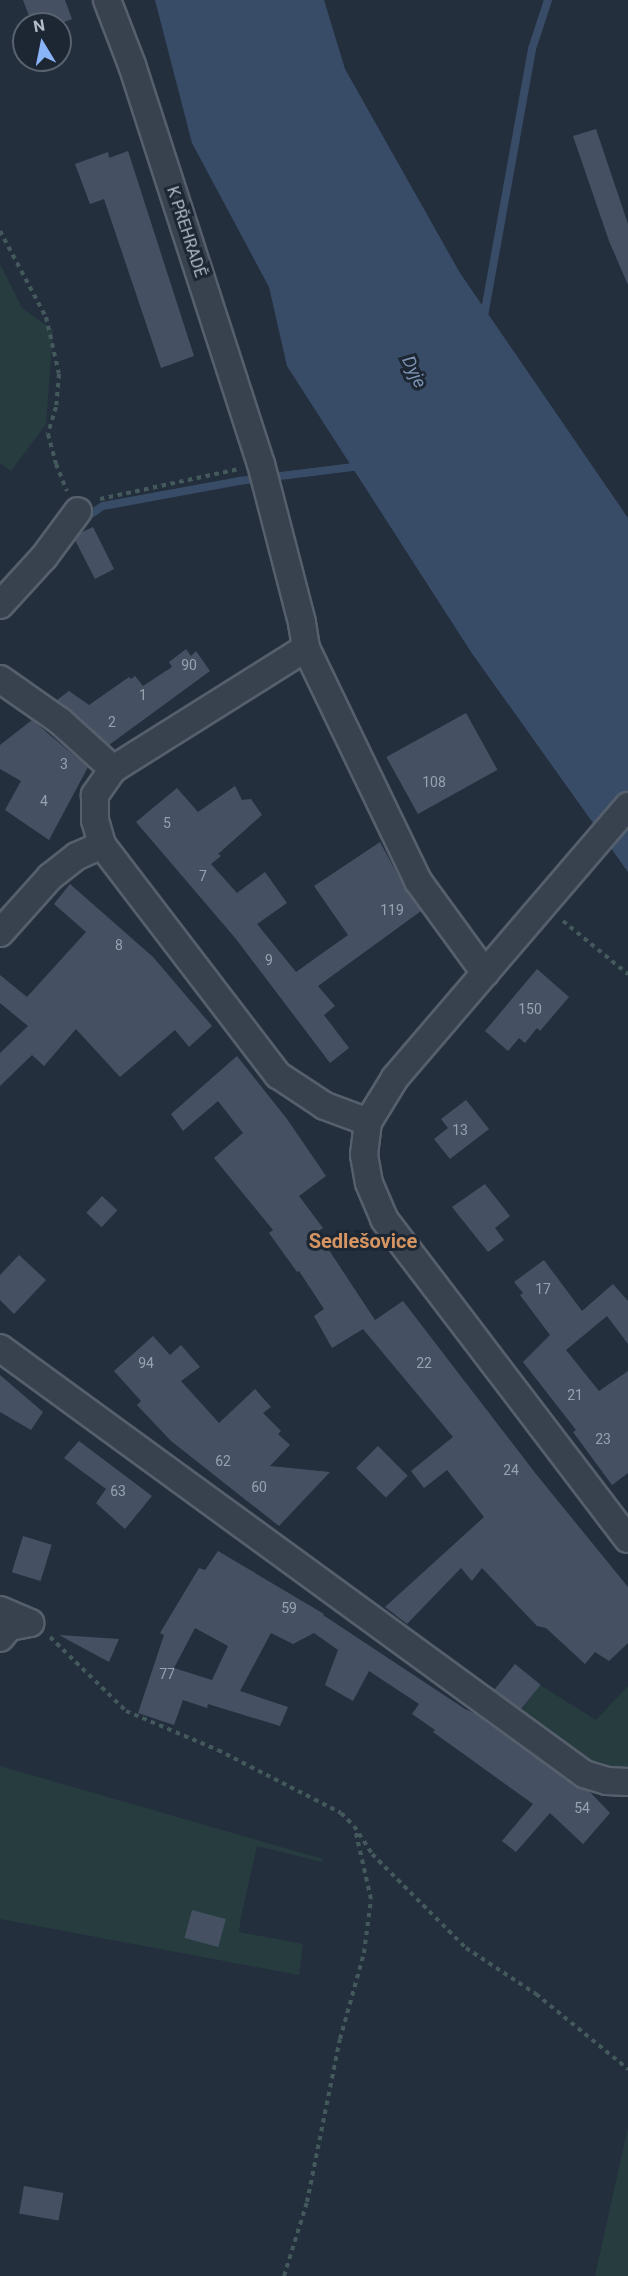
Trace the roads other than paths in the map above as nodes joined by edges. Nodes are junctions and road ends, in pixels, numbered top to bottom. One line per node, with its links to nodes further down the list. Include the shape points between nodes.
1 (107, 0): 4 (street, K PŘEHRADĚ, via 132,65 263,473)
2 (74, 516): 3 (street, via 44,557)
3 (0, 605)
4 (306, 648): 6 (street); 10 (street, K PŘEHRADĚ, via 418,881)
5 (0, 679): 6 (street, via 60,721)
6 (112, 769): 8 (street, via 95,795 94,820)
7 (628, 806): 10 (street)
8 (102, 845): 9 (street, via 77,856 50,877); 11 (street, via 278,1075 325,1106)
9 (0, 933)
10 (485, 974): 11 (street, via 395,1078)
11 (368, 1122): 13 (street, via 364,1155 369,1183 384,1219)
12 (0, 1348): 16 (street, via 584,1774)
13 (628, 1539)
14 (0, 1610): 15 (street, via 30,1623 9,1627)
15 (0, 1638)
16 (628, 1782)

